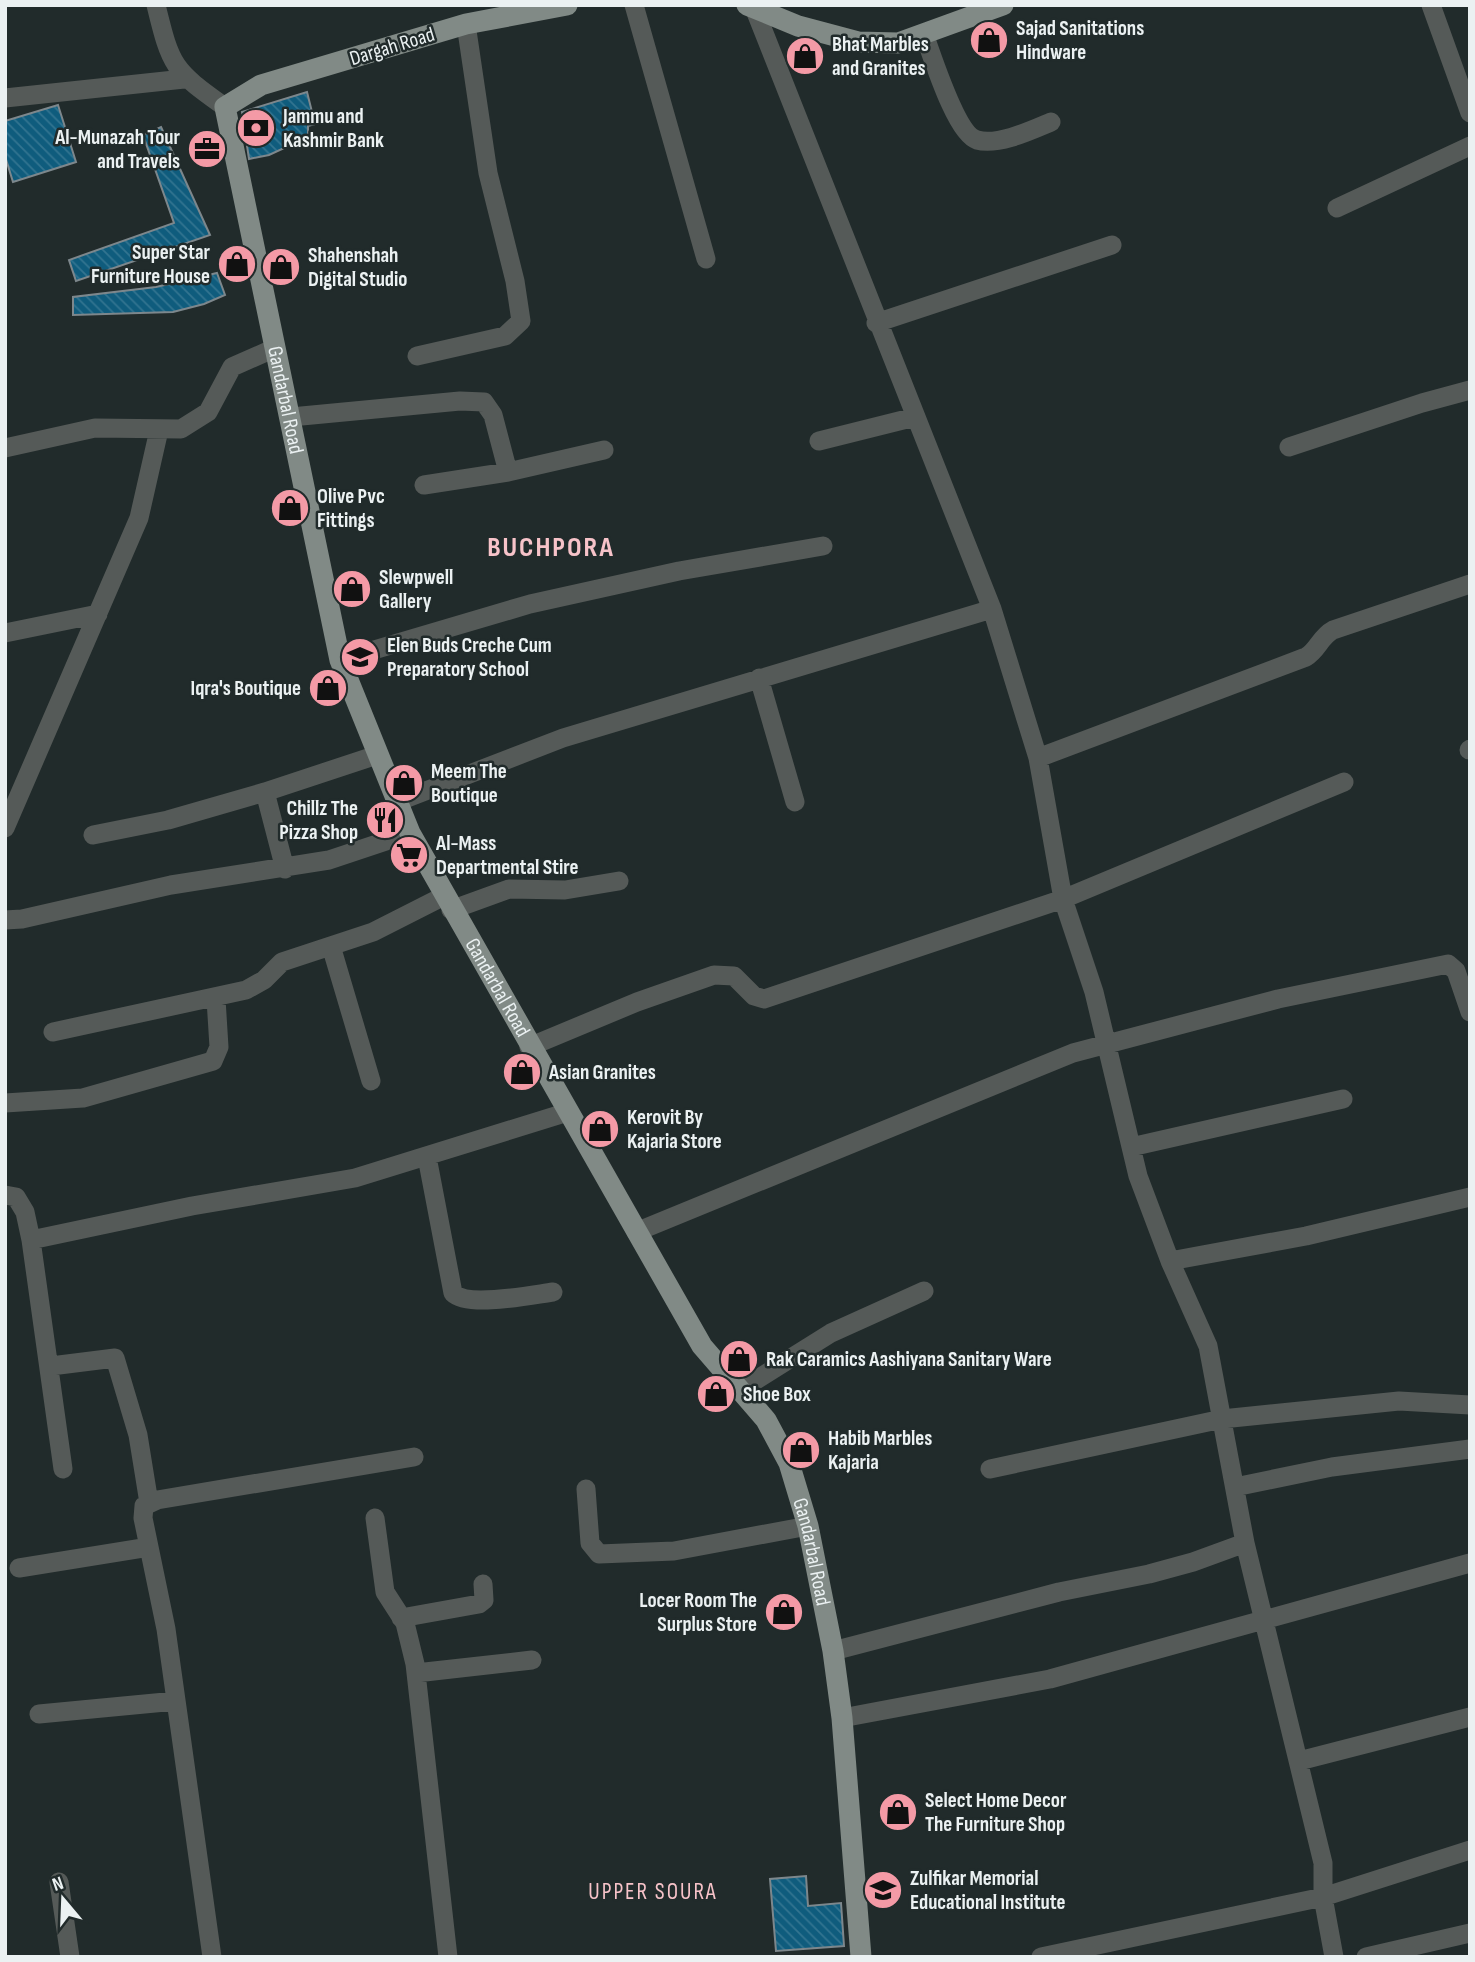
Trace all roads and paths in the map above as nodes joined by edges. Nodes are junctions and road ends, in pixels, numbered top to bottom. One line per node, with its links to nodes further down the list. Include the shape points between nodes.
1 (156, 5): 11 (street, via 170,57)
2 (567, 5): 8 (main road, Dargah Road)
3 (634, 5): 19 (street)
4 (747, 5): 7 (main road)
5 (1003, 5): 10 (main road)
6 (1431, 5): 14 (street)
7 (753, 6): 10 (main road, via 798,26 858,42 898,43); 20 (street)
8 (523, 9): 9 (main road, Dargah Road)
9 (466, 24): 13 (main road, Dargah Road, via 261,85); 22 (street, via 488,173 521,321 505,336)
10 (924, 34): 15 (street, via 958,120 968,134 977,140 991,140)
11 (184, 79): 12 (street); 13 (street)
12 (5, 98)
13 (225, 107): 21 (main road, Gandarbal Road)
14 (1470, 113)
15 (1051, 122)
16 (1470, 146): 17 (street)
17 (1337, 208)
18 (1112, 244): 20 (street)
19 (706, 259)
20 (877, 323): 25 (street)
21 (275, 348): 24 (main road, Gandarbal Road); 26 (street, via 232,366 208,412 195,423)
22 (417, 356)
23 (1470, 390): 28 (street)
24 (291, 417): 31 (street, via 484,402 493,415); 38 (main road, Gandarbal Road)
25 (915, 417): 27 (street); 35 (street)
26 (159, 430): 29 (street, via 96,428); 36 (street, via 139,518)
27 (819, 441)
28 (1289, 447)
29 (5, 448)
30 (604, 450): 31 (street)
31 (508, 472): 32 (street)
32 (424, 485)
33 (823, 546): 38 (street, via 530,604)
34 (1470, 584): 41 (street, via 1333,630 1306,657)
35 (992, 609): 39 (street); 41 (street)
36 (98, 614): 37 (street); 46 (street)
37 (5, 633)
38 (340, 660): 40 (main road, Gandarbal Road)
39 (759, 678): 44 (street, via 563,738); 45 (street)
40 (377, 755): 43 (street); 44 (main road, Gandarbal Road)
41 (1038, 758): 51 (street)
42 (1344, 782): 51 (street)
43 (265, 792): 48 (street, via 169,820); 49 (street)
44 (397, 802): 47 (main road, Gandarbal Road)
45 (795, 802)
46 (5, 828)
47 (410, 833): 49 (street, via 329,860); 52 (main road, Gandarbal Road)
48 (93, 835)
49 (285, 869): 53 (street, via 171,885)
50 (620, 881): 52 (street, via 565,890 522,887)
51 (1063, 899): 58 (street); 59 (street, via 764,999 754,996 734,976 714,975)
52 (448, 903): 54 (street); 59 (main road, Gandarbal Road)
53 (5, 920)
54 (331, 946): 55 (street, via 282,962 256,986); 60 (street)
55 (216, 999): 57 (street); 62 (street, via 219,1046 213,1061 83,1098)
56 (1470, 1012): 58 (street, via 1454,968 1442,964 1278,999)
57 (53, 1032)
58 (1108, 1044): 64 (street); 68 (street, via 1023,1073)
59 (529, 1046): 63 (main road, Gandarbal Road)
60 (371, 1081)
61 (1343, 1099): 64 (street)
62 (5, 1102)
63 (568, 1112): 65 (street); 68 (main road, Gandarbal Road)
64 (1130, 1147): 70 (street)
65 (427, 1157): 69 (street, via 355,1178); 72 (street, via 453,1293 484,1300)
66 (5, 1195): 69 (street, via 20,1202)
67 (1470, 1196): 70 (street, via 1306,1237)
68 (636, 1232): 74 (main road, Gandarbal Road, via 702,1346)
69 (31, 1240): 73 (street)
70 (1170, 1261): 76 (street, via 1204,1334)
71 (924, 1291): 74 (street, via 831,1333)
72 (553, 1292)
73 (51, 1366): 79 (street); 83 (street, via 115,1359 138,1435)
74 (740, 1390): 85 (main road, Gandarbal Road, via 765,1420 789,1463)
75 (1470, 1405): 76 (street, via 1399,1401)
76 (1222, 1419): 80 (street); 81 (street)
77 (1470, 1449): 81 (street, via 1332,1467)
78 (414, 1457): 83 (street)
79 (63, 1469)
80 (990, 1469)
81 (1235, 1487): 86 (street)
82 (586, 1489): 85 (street, via 590,1543 599,1554 674,1551)
83 (149, 1503): 87 (street, via 143,1518)
84 (375, 1518): 91 (street, via 386,1592)
85 (808, 1526): 93 (main road, Gandarbal Road)
86 (1245, 1543): 92 (street); 93 (street, via 1149,1574 1059,1592)
87 (149, 1547): 89 (street); 96 (street)
88 (1470, 1563): 92 (street)
89 (19, 1568)
90 (483, 1584): 91 (street, via 484,1600 479,1604)
91 (401, 1618): 95 (street)
92 (1263, 1622): 99 (street, via 1050,1679); 100 (street)
93 (833, 1651): 99 (main road, Gandarbal Road)
94 (531, 1660): 95 (street)
95 (416, 1673): 107 (street)
96 (176, 1701): 97 (street); 106 (street)
97 (39, 1714)
98 (1470, 1717): 100 (street)
99 (842, 1718): 108 (main road, Gandarbal Road)
100 (1299, 1760): 103 (street, via 1324,1863)
101 (1470, 1850): 103 (street)
102 (59, 1882): 105 (street)
103 (1323, 1897): 109 (street); 110 (street)
104 (1470, 1933): 111 (street)
105 (70, 1957)
106 (212, 1957)
107 (447, 1957)
108 (861, 1957)
109 (1041, 1957)
110 (1334, 1957)
111 (1366, 1957)

